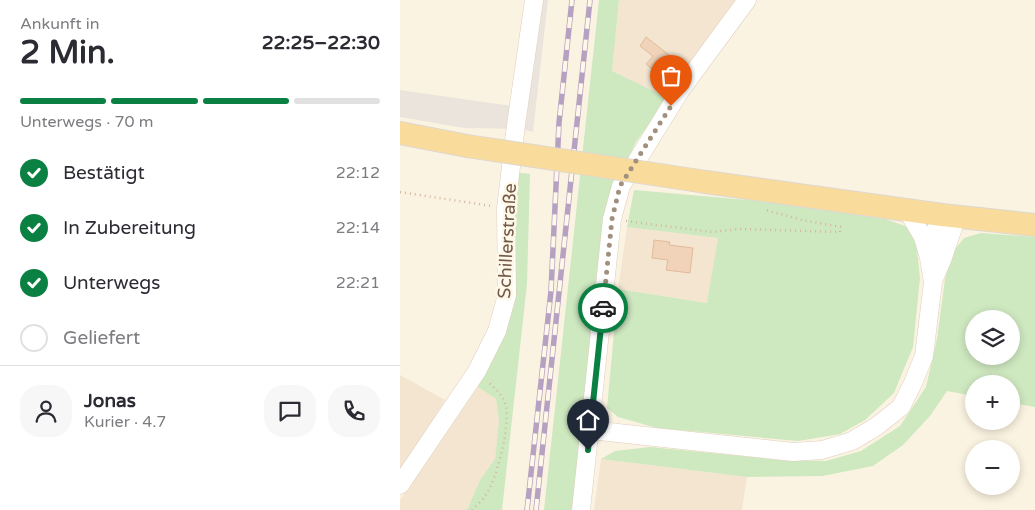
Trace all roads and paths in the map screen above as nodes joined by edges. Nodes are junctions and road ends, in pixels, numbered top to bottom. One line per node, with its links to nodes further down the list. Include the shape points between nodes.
1 (534, 0): 6 (street, Schillerstraße)
2 (747, 0): 9 (street, via 680,91 620,186)
3 (400, 134): 7 (main road, bridge)
4 (400, 192): 6 (path)
5 (758, 207): 9 (path, via 841,227 840,232 741,229 712,232)
6 (506, 208): 13 (street, Schillerstraße, via 507,296 497,331)
7 (907, 210): 8 (main road); 11 (street, via 923,237)
8 (949, 215): 10 (main road); 11 (street, via 931,241); 12 (street, via 942,260)
9 (612, 219): 14 (street)
10 (1035, 225)
11 (929, 258): 12 (street)
12 (933, 282): 14 (street, via 924,356 901,407 852,441 822,450 793,452)
13 (477, 371): 15 (street, Schillerstraße); 16 (path, via 499,392 506,407 505,435 486,496)
14 (590, 430): 17 (street)
15 (400, 485)
16 (472, 510)
17 (581, 510)

